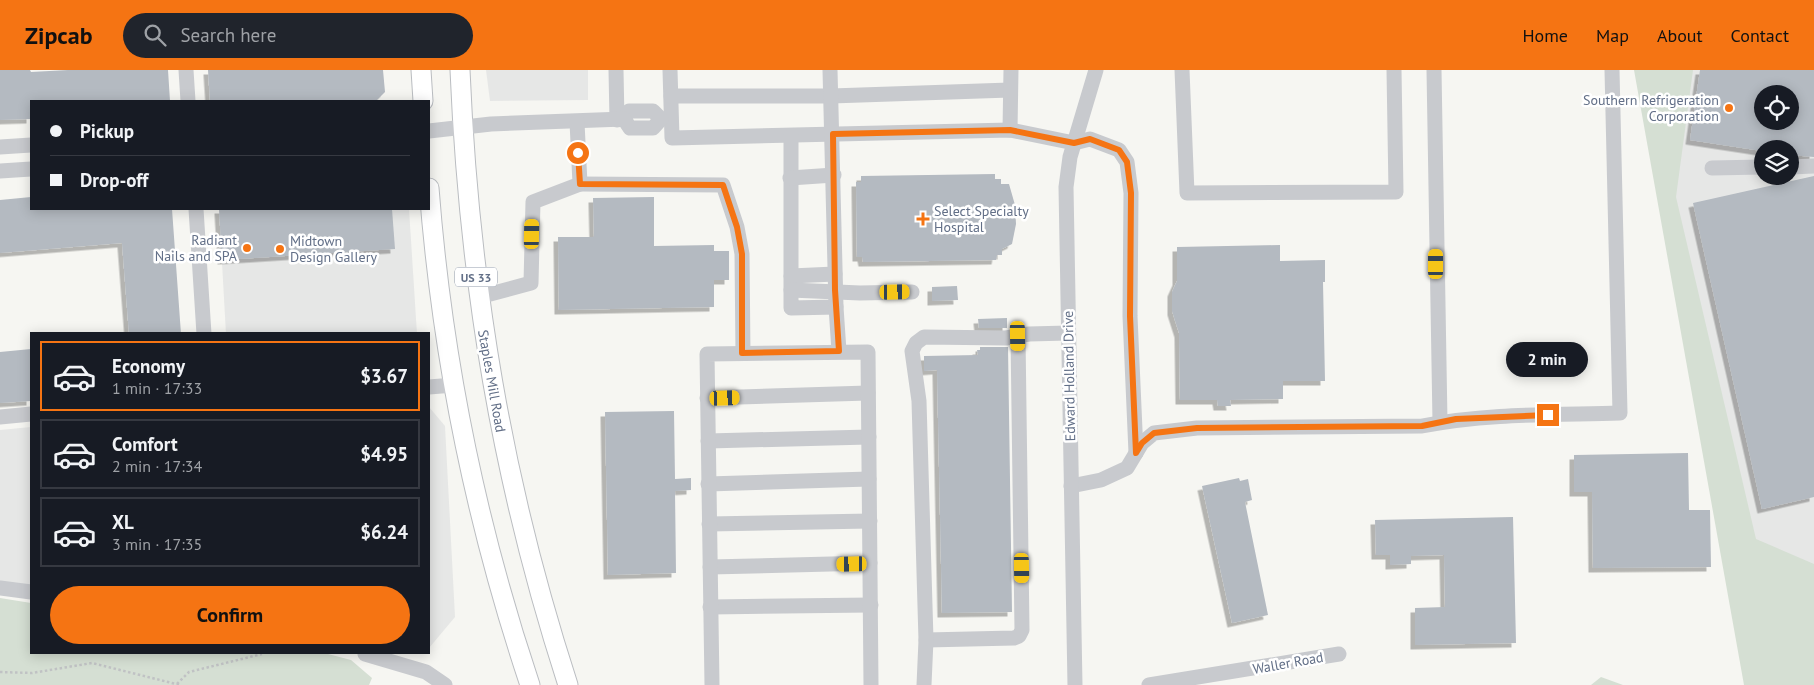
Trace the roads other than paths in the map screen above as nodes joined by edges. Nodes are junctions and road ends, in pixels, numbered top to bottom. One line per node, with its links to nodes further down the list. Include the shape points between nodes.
1 (186, 70): 16 (street)
2 (421, 70): 17 (main road)
3 (460, 70): 21 (main road, Staples Mill Road / US 33)
4 (616, 70): 19 (street)
5 (670, 70): 14 (street)
6 (830, 70): 15 (street)
7 (1011, 70): 13 (street)
8 (1096, 70): 26 (street, Edward Holland Drive)
9 (1182, 70): 10 (street, via 1187,193 1396,192)
10 (1394, 70)
11 (1434, 70): 57 (street)
12 (1612, 70): 57 (street, via 1620,413 1495,416)
13 (1010, 90): 15 (street); 22 (street)
14 (671, 96): 15 (street); 18 (street)
15 (831, 96): 24 (street)
16 (188, 100)
17 (423, 100)
18 (666, 119): 19 (street, via 653,128 630,128); 25 (street, via 672,138)
19 (621, 120): 20 (street)
20 (577, 122): 21 (street, via 491,124); 37 (street)
21 (463, 128): 23 (street); 44 (main road, Staples Mill Road / US 33)
22 (1010, 130): 24 (street); 26 (street)
23 (430, 131)
24 (833, 134): 25 (street); 35 (street)
25 (791, 136): 36 (street)
26 (1074, 143): 47 (street, Edward Holland Drive, via 1066,187); 60 (street, via 1090,139 1108,144 1119,150 1127,162 1131,193 1130,316)
27 (30, 146): 28 (street)
28 (0, 147)
29 (1814, 166): 31 (street)
30 (1754, 167): 32 (street)
31 (1799, 167)
32 (1712, 168)
33 (30, 169): 34 (street)
34 (0, 170)
35 (834, 175): 36 (street); 40 (street)
36 (790, 178): 41 (street)
37 (580, 184): 44 (street, via 533,202 531,283); 50 (street, via 723,185 742,254)
38 (430, 198): 51 (main road, US 33, via 441,305)
39 (196, 210): 46 (street)
40 (835, 274): 41 (street); 42 (street)
41 (791, 283): 42 (street); 45 (street, via 791,308)
42 (835, 290): 43 (street); 45 (street)
43 (912, 292)
44 (478, 297): 77 (main road, Staples Mill Road / US 33, via 511,481)
45 (836, 307): 49 (street)
46 (204, 332)
47 (1068, 333): 48 (street); 63 (street, Edward Holland Drive)
48 (1018, 336): 72 (street, via 1022,630 1014,638); 72 (street, via 924,338 912,351 919,401)
49 (839, 351): 50 (street); 53 (street, via 868,352)
50 (742, 353): 54 (street, via 707,354)
51 (454, 385): 52 (street); 76 (main road, US 33, via 503,602)
52 (430, 387)
53 (868, 393): 54 (street); 58 (street)
54 (707, 398): 59 (street)
55 (30, 414): 56 (street)
56 (0, 417)
57 (1440, 422): 60 (street, via 1422,426 1197,428 1154,433)
58 (869, 437): 59 (street); 61 (street)
59 (708, 441): 62 (street)
60 (1136, 453): 63 (street, via 1127,468 1101,480)
61 (869, 479): 62 (street); 64 (street)
62 (708, 484): 65 (street)
63 (1071, 486): 81 (street, Edward Holland Drive)
64 (870, 521): 65 (street); 66 (street)
65 (709, 524): 67 (street)
66 (870, 563): 67 (street); 70 (street)
67 (710, 567): 71 (street)
68 (0, 588): 69 (street)
69 (30, 592)
70 (871, 605): 71 (street); 79 (street)
71 (710, 607): 78 (street)
72 (926, 640): 80 (street)
73 (365, 654): 75 (street, via 426,672)
74 (1339, 654): 82 (street, Waller Road)
75 (445, 685)
76 (530, 685)
77 (568, 685)
78 (712, 685)
79 (871, 685)
80 (924, 685)
81 (1075, 685)
82 (1149, 685)

